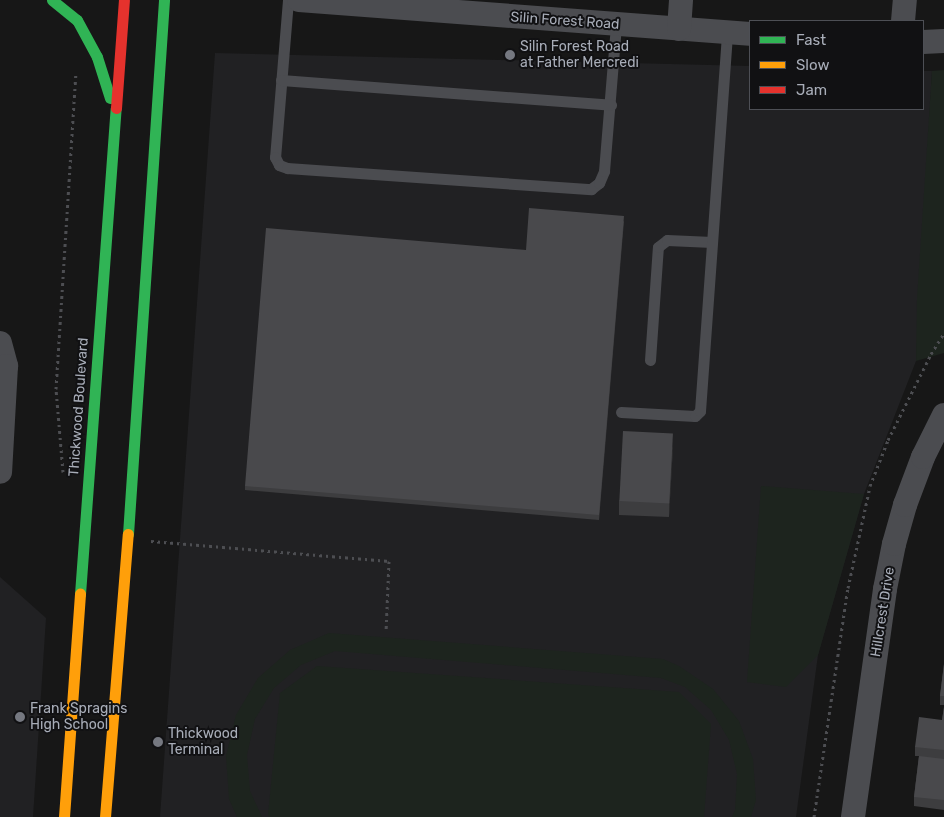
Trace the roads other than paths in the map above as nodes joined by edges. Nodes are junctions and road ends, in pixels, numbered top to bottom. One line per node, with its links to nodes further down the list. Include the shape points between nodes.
1 (52, 0): 18 (main road, via 77,20 97,57)
2 (124, 0): 18 (main road, Thickwood Boulevard)
3 (164, 0): 26 (main road, via 128,539)
4 (288, 0): 16 (lane)
5 (299, 0): 8 (street, Silin Forest Road)
6 (681, 0): 11 (street)
7 (904, 0): 9 (street)
8 (451, 6): 10 (street, Silin Forest Road)
9 (903, 20)
10 (616, 25): 11 (street, Silin Forest Road); 17 (lane)
11 (679, 29): 12 (street, Silin Forest Road)
12 (727, 33): 13 (street, Silin Forest Road); 19 (lane)
13 (749, 34)
14 (944, 41): 15 (street)
15 (924, 42)
16 (281, 80): 17 (lane); 17 (lane, via 275,157 279,165 287,168 591,189 599,183 604,172)
17 (611, 105)
18 (114, 117): 25 (main road, Thickwood Boulevard)
19 (712, 242): 21 (lane, via 667,240 658,247); 22 (lane, via 700,411 696,416)
20 (0, 343): 24 (street, via 6,366)
21 (650, 360)
22 (621, 412)
23 (944, 415): 27 (street, Hillcrest Drive, via 923,457 894,544)
24 (0, 472)
25 (64, 817)
26 (105, 817)
27 (853, 817)

